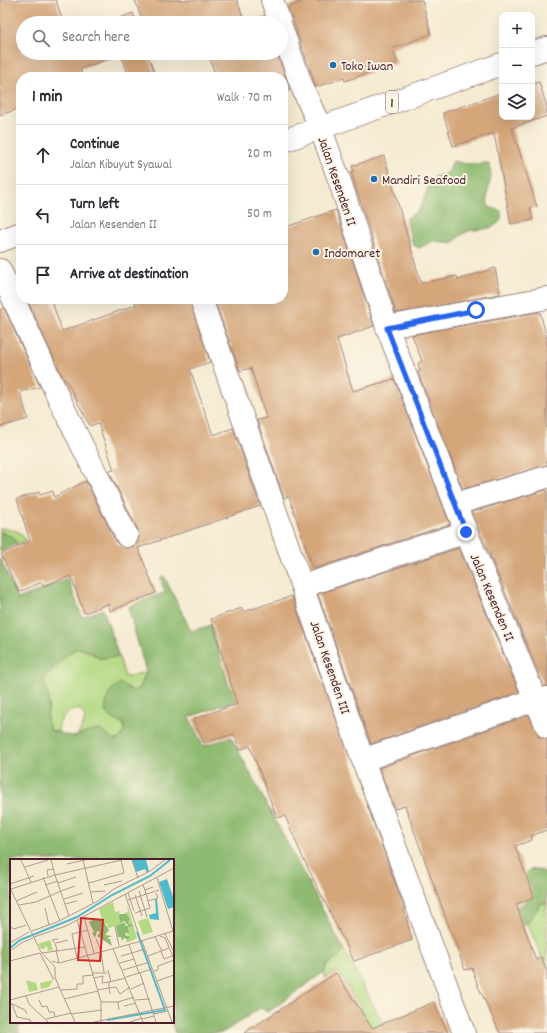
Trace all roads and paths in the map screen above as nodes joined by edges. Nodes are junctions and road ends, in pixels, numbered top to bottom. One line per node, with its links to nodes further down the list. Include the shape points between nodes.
1 (272, 0): 2 (main road)
2 (278, 16)
3 (288, 47): 7 (main road, Jalan Kesenden II)
4 (547, 48): 5 (main road)
5 (535, 52)
6 (499, 65): 7 (main road, 1)
7 (320, 127): 8 (main road, 1); 12 (main road, Jalan Kesenden II)
8 (288, 139)
9 (0, 270): 16 (main road, via 61,403)
10 (547, 298): 12 (main road)
11 (203, 304): 17 (main road, Jalan Kesenden III)
12 (387, 328): 14 (main road, Jalan Kesenden II)
13 (547, 476): 14 (main road)
14 (455, 504): 15 (main road, Jalan Kesenden II)
15 (466, 532): 17 (main road); 18 (main road, Jalan Kesenden II)
16 (127, 536)
17 (303, 586): 20 (main road, Jalan Kesenden III)
18 (542, 699): 19 (main road, Jalan Kesenden II); 20 (main road)
19 (547, 726)
20 (363, 760): 21 (main road, Jalan Kesenden III)
21 (464, 1033)

